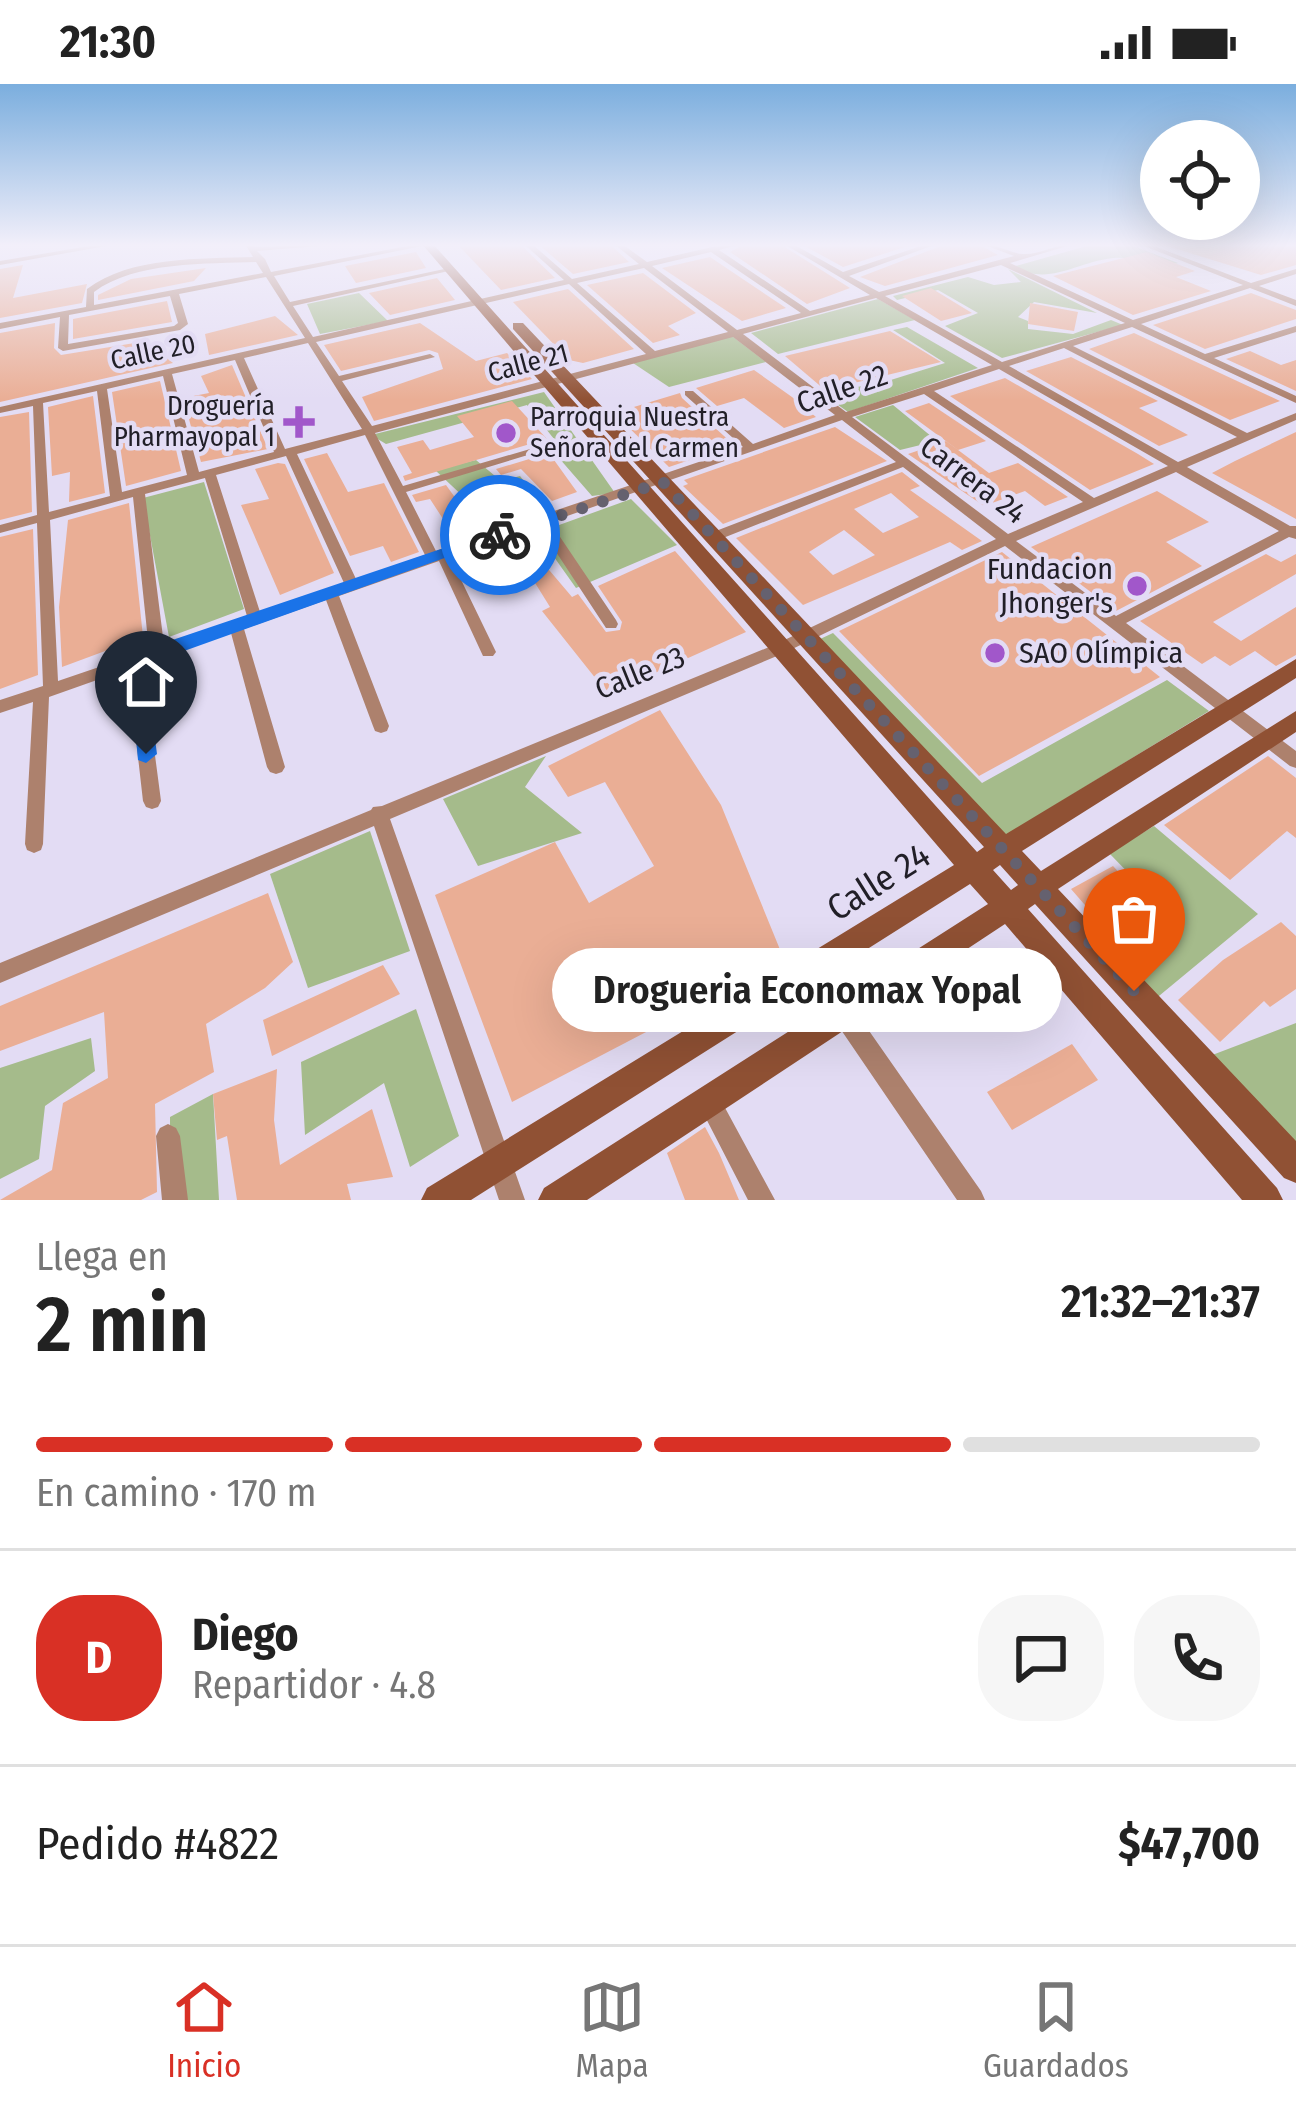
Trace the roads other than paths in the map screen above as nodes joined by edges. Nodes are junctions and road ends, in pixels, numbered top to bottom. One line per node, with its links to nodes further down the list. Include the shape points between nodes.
1 (90, 296): 18 (street)
2 (154, 296): 18 (street)
3 (175, 296): 20 (street, via 183,324 177,328 63,348)
4 (287, 296): 17 (street)
5 (329, 296): 17 (street)
6 (480, 296): 16 (street)
7 (483, 296): 16 (street)
8 (512, 296): 16 (street, Calle 20)
9 (587, 296): 27 (street)
10 (688, 296): 24 (street, Carrera 24)
11 (782, 296): 19 (street)
12 (867, 296): 19 (street, Calle 21)
13 (879, 296): 31 (street)
14 (1074, 296): 21 (street)
15 (1221, 296): 21 (street, Calle 22)
16 (487, 302): 25 (street, Calle 20); 34 (street)
17 (292, 304): 25 (street)
18 (91, 309): 20 (street)
19 (806, 312): 24 (street, Calle 21)
20 (65, 314): 22 (street)
21 (1135, 325): 26 (street, Calle 22); 29 (street)
22 (0, 326)
23 (1296, 329): 29 (street)
24 (733, 331): 27 (street, Calle 21); 41 (street, Carrera 24)
25 (316, 340): 30 (street, Calle 20); 33 (street)
26 (1067, 346): 31 (street, Calle 22); 44 (street)
27 (651, 353): 34 (street, Calle 21)
28 (430, 357): 33 (street)
29 (1205, 357): 38 (street)
30 (239, 358): 32 (street, Calle 20); 47 (street)
31 (1002, 366): 36 (street, Calle 22); 49 (street)
32 (167, 373): 35 (street, Calle 20); 50 (street)
33 (338, 379): 43 (street)
34 (557, 380): 43 (street, Calle 21); 51 (street)
35 (101, 388): 39 (street, Calle 20); 54 (street)
36 (926, 390): 41 (street, Calle 22); 55 (street)
37 (689, 393): 46 (street)
38 (1296, 400)
39 (38, 402): 40 (street, Calle 20); 56 (street)
40 (0, 410)
41 (844, 416): 46 (street, Calle 22); 48 (street, Carrera 24)
42 (1296, 416): 44 (street, Calle 23)
43 (369, 431): 47 (street, Calle 21); 52 (street)
44 (1248, 438): 49 (street, Calle 23)
45 (558, 444): 52 (street)
46 (752, 449): 51 (street, Calle 22)
47 (285, 453): 50 (street, Calle 21); 63 (street)
48 (906, 463): 60 (street); 61 (street, Carrera 24)
49 (1178, 467): 55 (street, Calle 23); 59 (street)
50 (202, 476): 53 (street, Calle 21); 65 (street)
51 (653, 486): 57 (street, Calle 22); 60 (street); 70 (street)
52 (400, 490): 62 (street)
53 (139, 492): 54 (street, Calle 21); 72 (street)
54 (117, 498): 56 (street, Calle 21)
55 (1093, 503): 61 (street, Calle 23)
56 (44, 518): 58 (street, Calle 21); 75 (street)
57 (543, 522): 62 (street, Calle 22); 67 (street)
58 (0, 529)
59 (1294, 531): 66 (street)
60 (713, 537): 69 (street)
61 (1006, 540): 66 (street, Carrera 24); 69 (street, Calle 23)
62 (437, 555): 63 (street, Calle 22); 71 (street)
63 (352, 586): 64 (street, Calle 22)
64 (331, 593): 65 (street, Calle 22); 79 (street)
65 (255, 620): 68 (street, Calle 22)
66 (1115, 622): 77 (street, Carrera 24)
67 (611, 624)
68 (236, 626): 72 (street, Calle 22); 82 (street)
69 (805, 636): 70 (street, Calle 23); 86 (street)
70 (779, 649): 84 (street, Calle 23); 87 (street)
71 (488, 652)
72 (157, 653): 73 (street, Calle 22)
73 (135, 661): 75 (street, Calle 22); 83 (street)
74 (1296, 667): 77 (street, Calle 24)
75 (46, 691): 76 (street, Calle 22); 85 (street)
76 (0, 707)
77 (1226, 709): 80 (street, Carrera 24); 86 (street, Calle 24)
78 (1296, 720): 80 (street)
79 (381, 726)
80 (1267, 740): 81 (street, Carrera 24); 88 (street)
81 (1296, 761)
82 (276, 767)
83 (152, 801)
84 (379, 813): 90 (street, Calle 23); 94 (street)
85 (34, 844)
86 (1003, 850): 87 (street, Calle 24); 88 (street)
87 (973, 868): 89 (street); 94 (street, Calle 24)
88 (1036, 886): 89 (street); 95 (street)
89 (1006, 907): 91 (street); 102 (street)
90 (0, 973)
91 (843, 1012): 92 (street); 101 (street)
92 (709, 1101): 99 (street); 100 (street)
93 (168, 1136): 96 (street)
94 (500, 1163): 97 (street, Calle 24); 98 (street)
95 (1296, 1166)
96 (175, 1200)
97 (440, 1200)
98 (512, 1200)
99 (556, 1200)
100 (762, 1200)
101 (972, 1200)
102 (1265, 1200)

